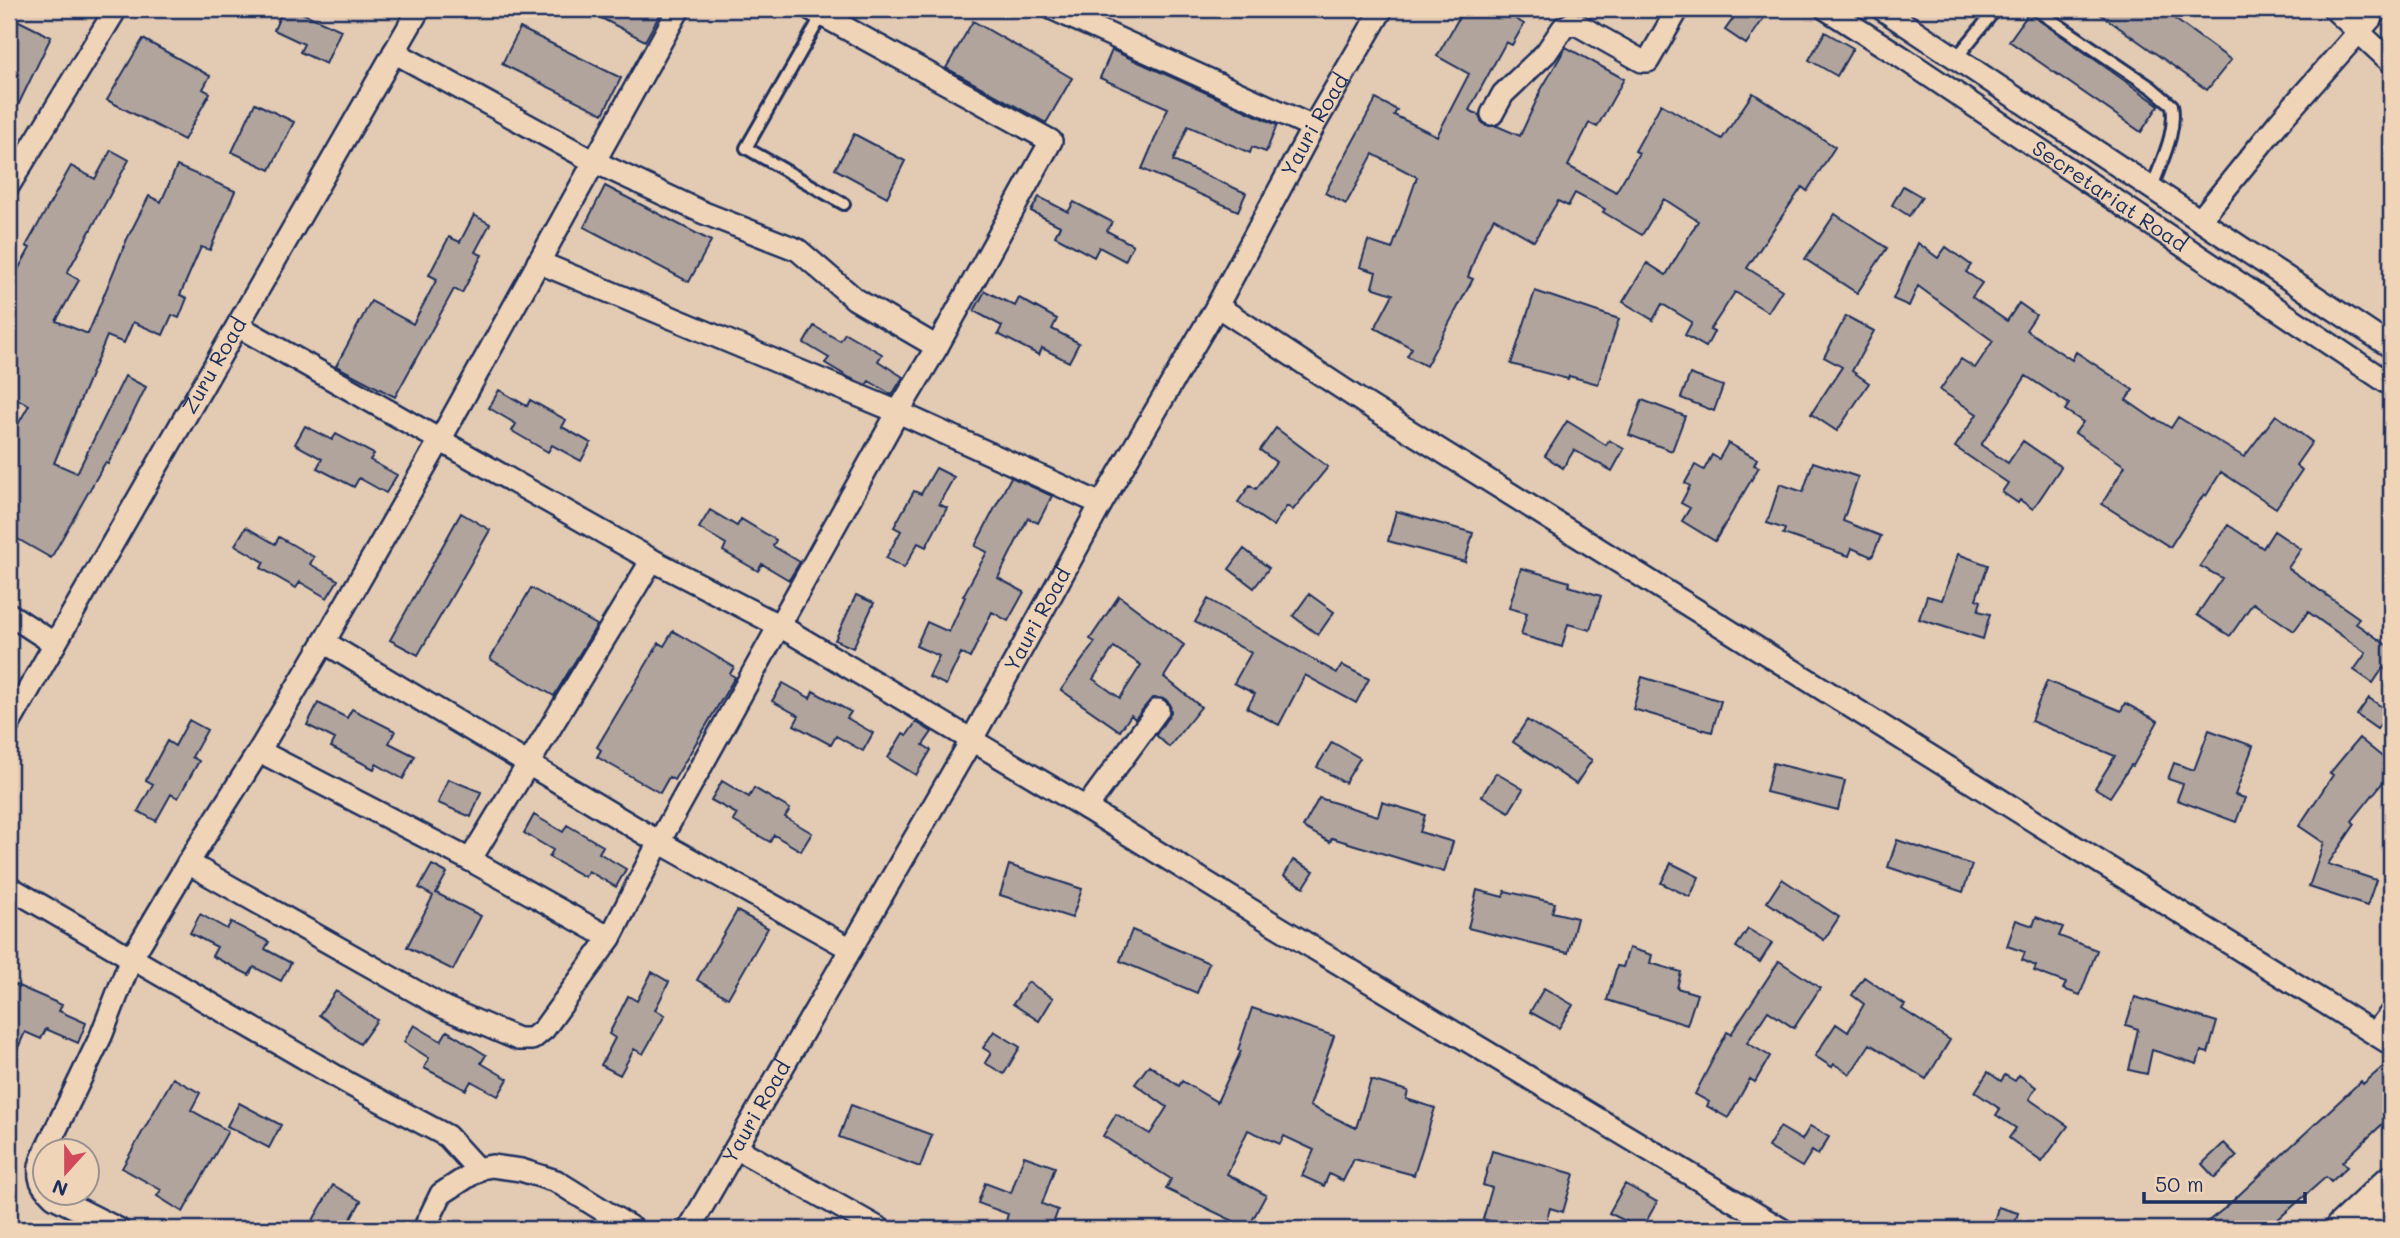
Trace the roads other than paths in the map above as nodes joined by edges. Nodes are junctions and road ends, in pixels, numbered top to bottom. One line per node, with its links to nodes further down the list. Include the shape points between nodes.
1 (116, 9): 22 (street)
2 (679, 9): 21 (street)
3 (1053, 9): 20 (street)
4 (1382, 9): 20 (street, Yauri Road)
5 (1678, 9): 19 (street, via 1648,61 1578,25 1563,28 1546,54 1503,94)
6 (1826, 9): 31 (street, Secretariat Road)
7 (1882, 9): 14 (street, Secretariat Road)
8 (1996, 9): 17 (lane)
9 (2035, 9): 23 (lane, via 2172,105 2172,131)
10 (2333, 9): 15 (street)
11 (2379, 9): 15 (street)
12 (416, 10): 16 (street, Zuru Road)
13 (816, 12): 24 (lane, via 746,148); 29 (street, via 1051,141)
14 (1907, 16): 17 (street, Secretariat Road)
15 (2359, 31): 18 (street); 25 (street)
16 (394, 52): 21 (street); 28 (street, Zuru Road)
17 (1957, 57): 23 (street, Secretariat Road)
18 (2391, 62)
19 (1492, 114)
20 (1313, 127): 27 (street, Yauri Road)
21 (593, 162): 26 (street); 29 (street, via 798,250 855,299)
22 (9, 185)
23 (2152, 188): 25 (street, Secretariat Road)
24 (844, 204)
25 (2200, 220): 30 (street, Secretariat Road)
26 (538, 262): 32 (street); 33 (street)
27 (1217, 306): 34 (street, Yauri Road); 54 (street, via 1363,402)
28 (238, 326): 33 (street); 39 (street, Zuru Road)
29 (937, 347): 32 (street)
30 (2391, 347)
31 (2391, 385)
32 (898, 412): 34 (street); 37 (street)
33 (440, 440): 35 (street); 38 (street)
34 (1101, 504): 42 (street, Yauri Road)
35 (652, 560): 37 (street); 44 (street)
36 (9, 614): 39 (street)
37 (780, 626): 42 (street); 46 (street)
38 (324, 642): 43 (street); 44 (street)
39 (55, 643): 41 (street, Zuru Road)
40 (1158, 710): 45 (street)
41 (9, 724)
42 (971, 741): 45 (street); 51 (street, Yauri Road)
43 (260, 751): 47 (street); 48 (street)
44 (528, 764): 46 (street); 47 (street)
45 (1086, 808): 65 (street)
46 (659, 842): 50 (street); 51 (street)
47 (470, 860): 50 (street)
48 (188, 863): 50 (street, via 445,1008 518,1039 532,1039 544,1029); 52 (street)
49 (9, 887): 52 (street)
50 (610, 938)
51 (851, 949): 56 (street, Yauri Road)
52 (131, 959): 55 (street, via 101,1036); 57 (street, via 447,1136)
53 (2391, 1013): 54 (street)
54 (2383, 1039)
55 (53, 1136)
56 (736, 1148): 63 (street, Yauri Road); 64 (street)
57 (478, 1170): 61 (street, via 441,1194); 62 (street, via 492,1166 522,1170 556,1181)
58 (2391, 1184): 66 (highway)
59 (72, 1206): 60 (street)
60 (118, 1229)
61 (424, 1229)
62 (633, 1229)
63 (689, 1229)
64 (880, 1229)
65 (1781, 1229)
66 (2343, 1229)

